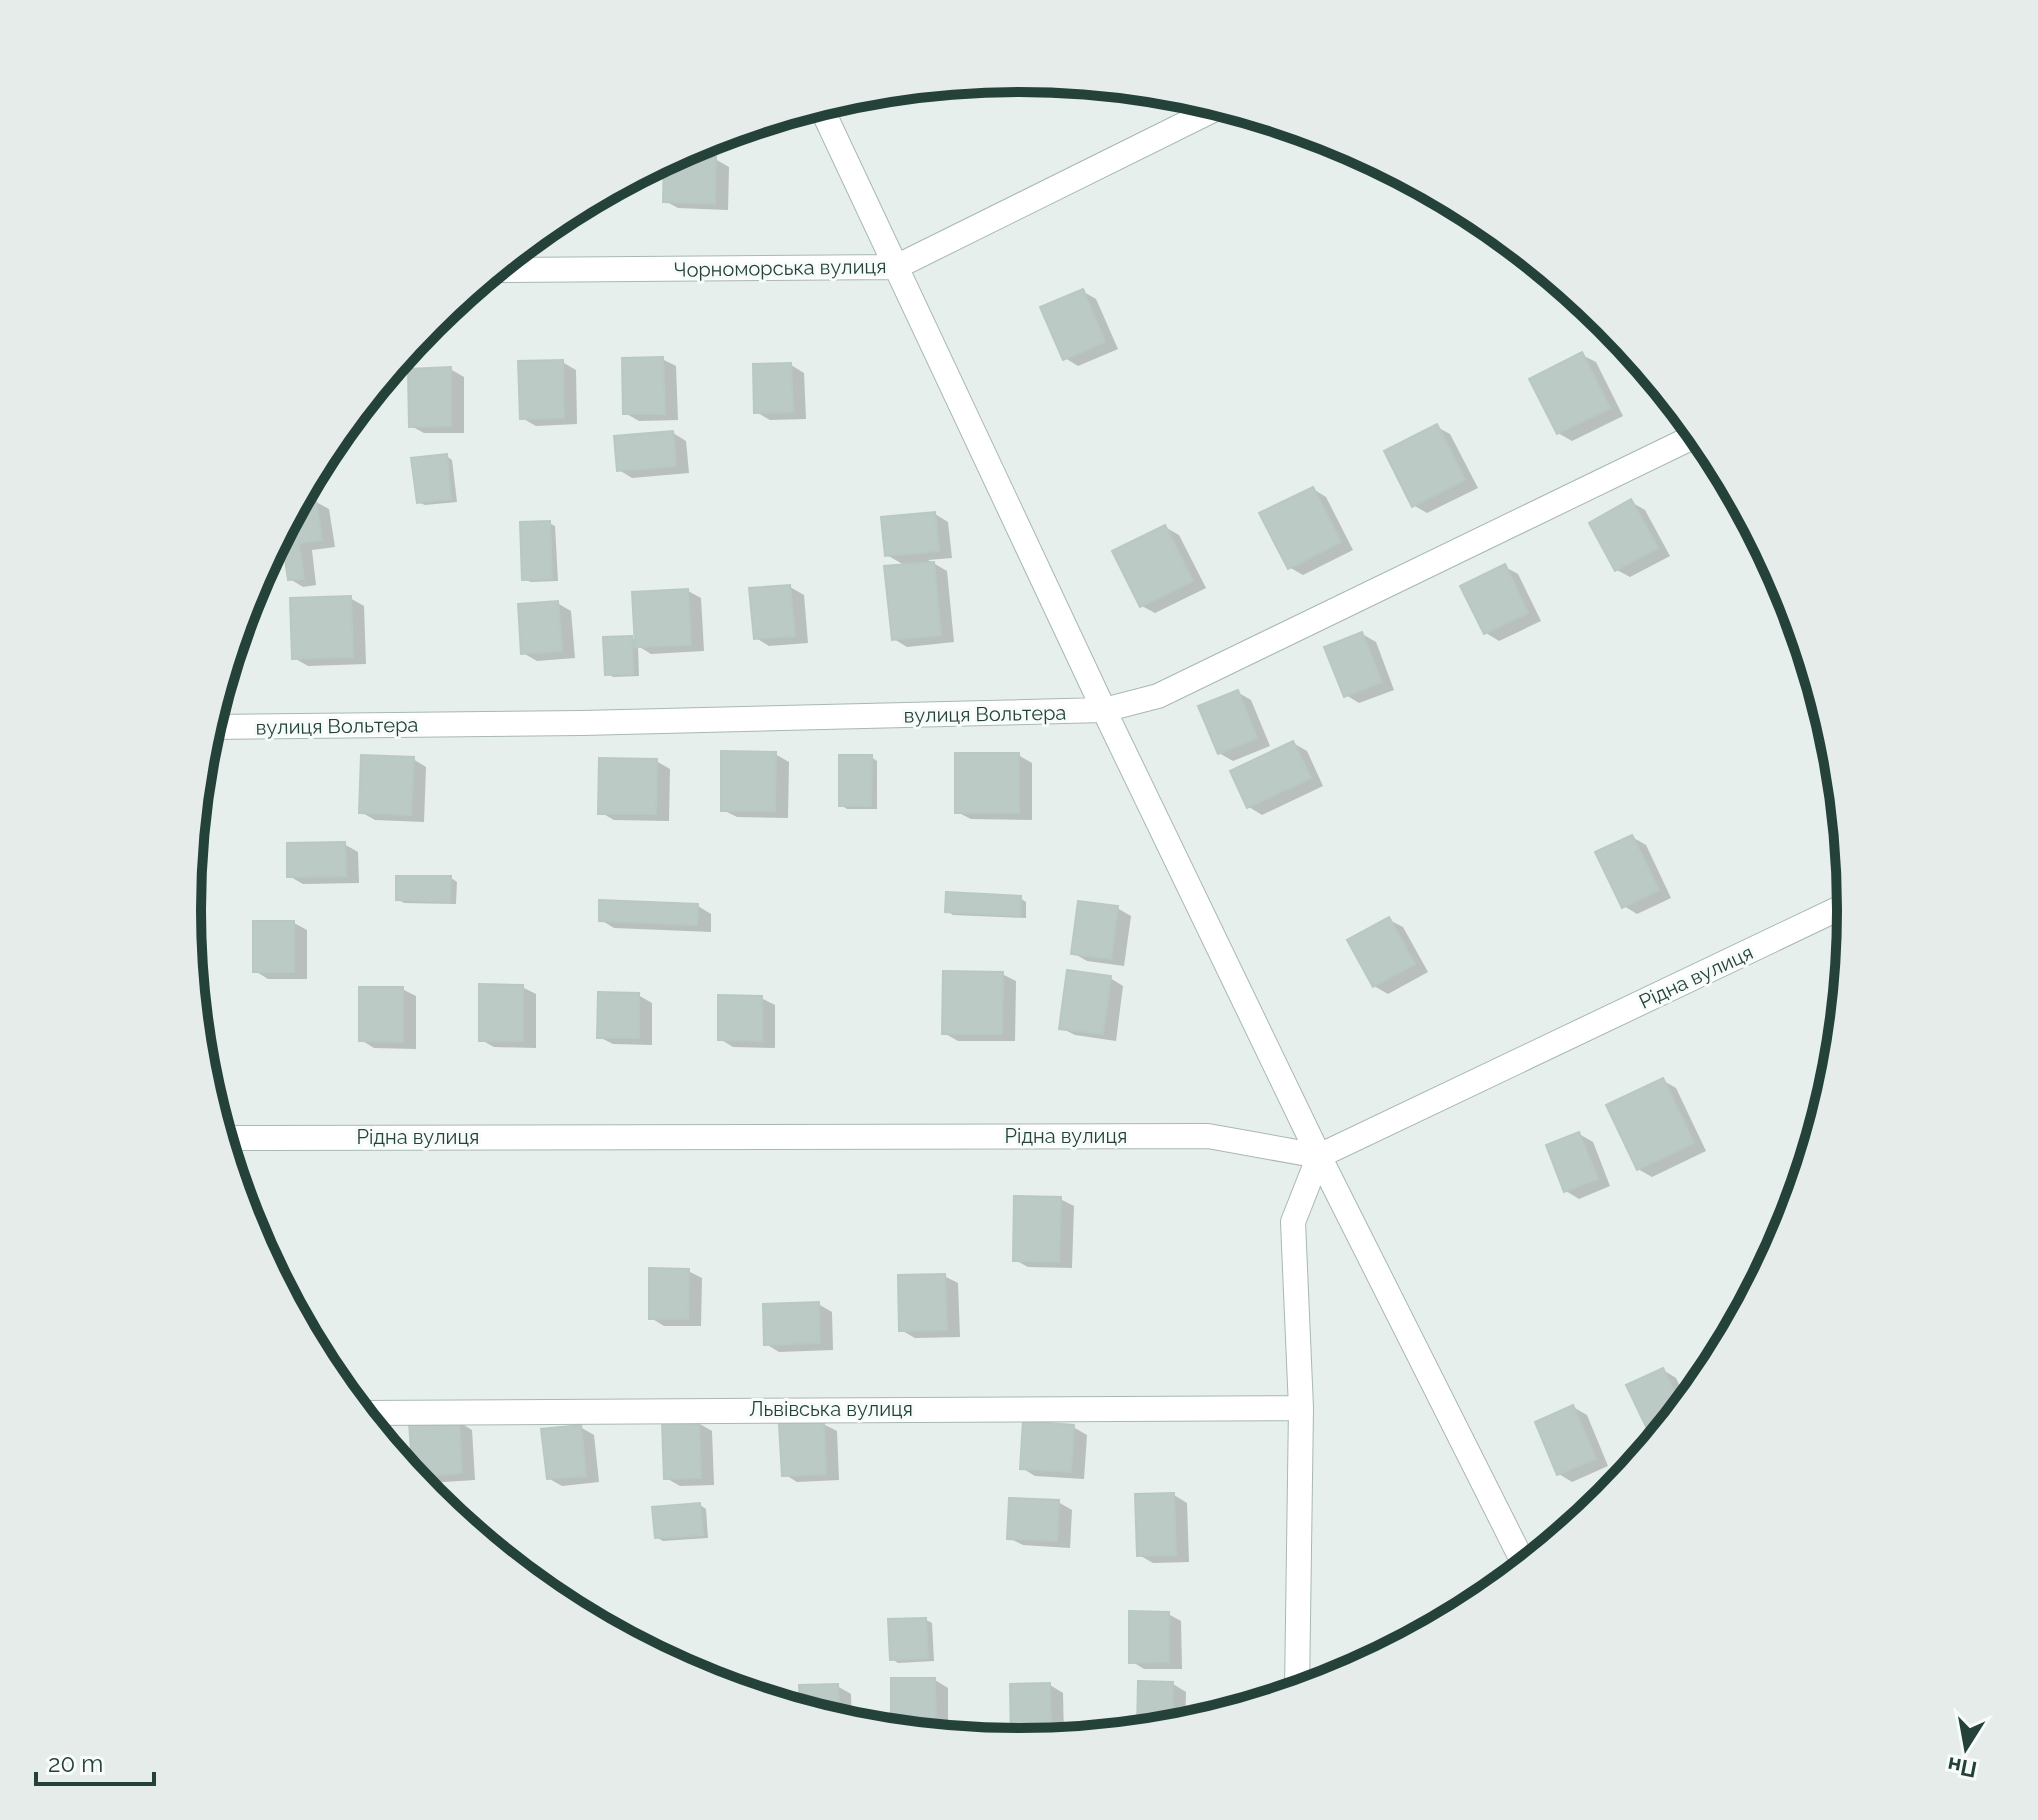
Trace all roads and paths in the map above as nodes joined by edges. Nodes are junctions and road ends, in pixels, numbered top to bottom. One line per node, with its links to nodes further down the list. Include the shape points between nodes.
1 (1205, 114): 3 (street, Чорноморська вулиця)
2 (825, 116): 3 (street)
3 (896, 267): 4 (street, Чорноморська вулиця); 6 (street)
4 (510, 270)
5 (1687, 440): 6 (street, вулиця Вольтера, via 1158,696)
6 (1104, 710): 7 (street, вулиця Вольтера); 10 (street)
7 (222, 727)
8 (1837, 909): 10 (street, Рідна вулиця)
9 (234, 1138): 10 (street, Рідна вулиця, via 1208,1136)
10 (1319, 1156): 11 (street, via 1293,1222); 13 (street)
11 (1301, 1408): 12 (street, Львівська вулиця); 14 (street)
12 (374, 1413)
13 (1520, 1556)
14 (1297, 1679)

